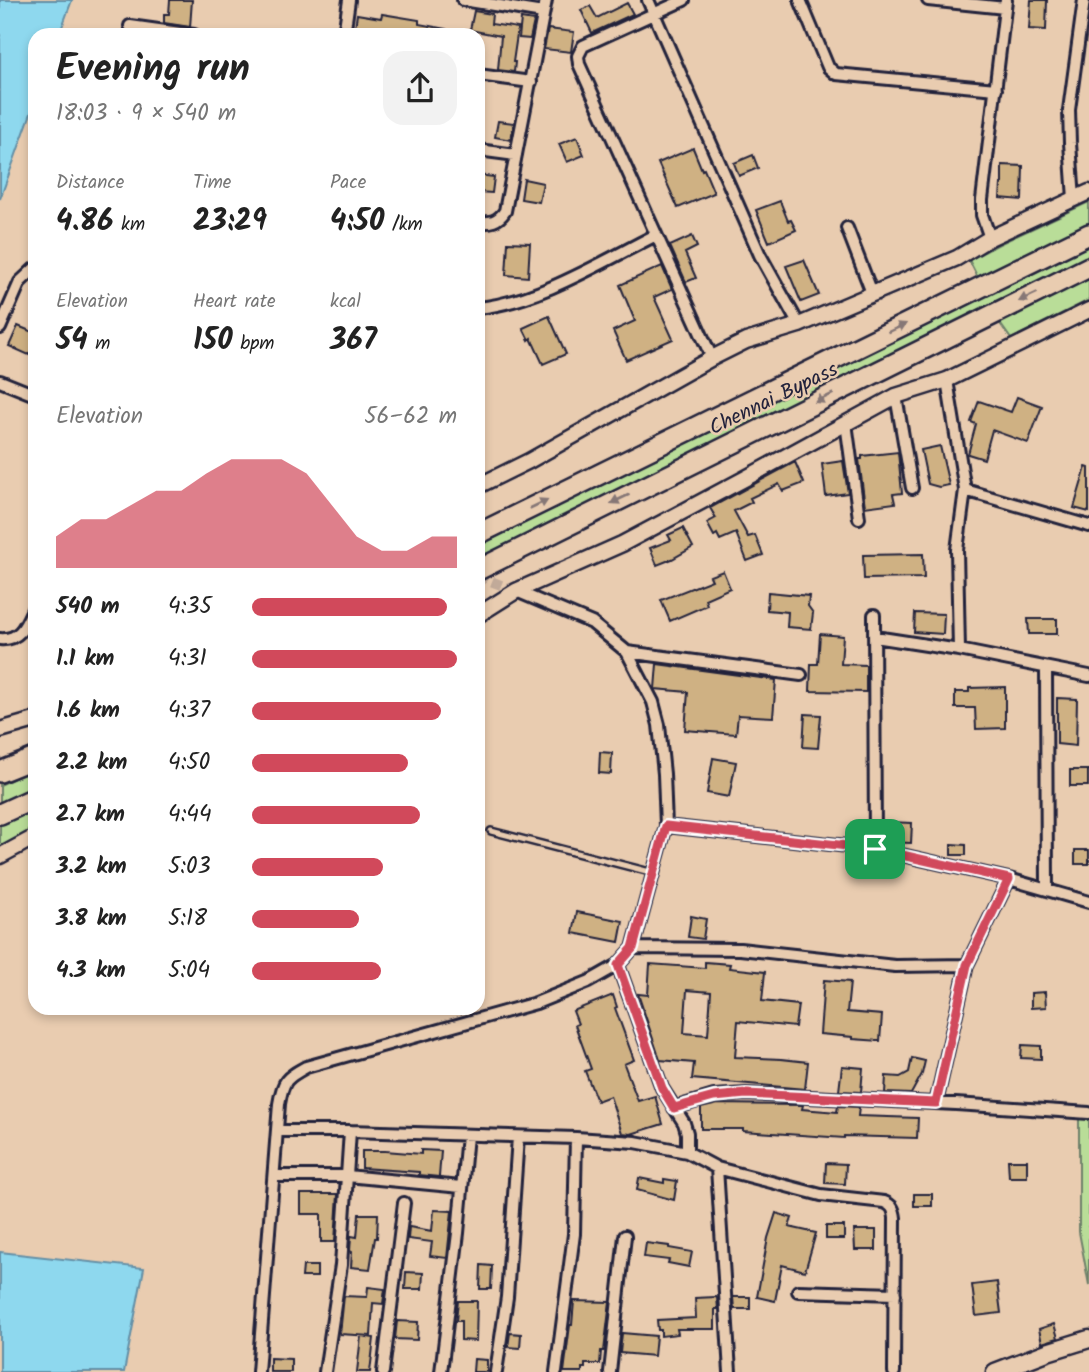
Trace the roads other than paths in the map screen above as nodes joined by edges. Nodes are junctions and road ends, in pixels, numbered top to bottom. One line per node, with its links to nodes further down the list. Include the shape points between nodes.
1 (349, 0): 14 (street)
2 (463, 0): 10 (street)
3 (545, 0): 10 (street)
4 (648, 0): 11 (street)
5 (684, 0): 11 (street)
6 (800, 0): 17 (street, via 828,67 836,74)
7 (928, 0): 9 (street)
8 (1084, 0): 21 (street, via 1069,110)
9 (1006, 4): 17 (street)
10 (543, 13): 16 (street)
11 (654, 14): 25 (street, via 583,46 578,56); 32 (street, via 760,255)
12 (130, 26): 13 (street)
13 (144, 28)
14 (345, 28)
15 (485, 76): 16 (street)
16 (531, 82): 19 (street)
17 (996, 89): 26 (street, via 982,200)
18 (485, 151): 19 (street)
19 (516, 155): 22 (street, via 505,211 496,221)
20 (1089, 192): 21 (street)
21 (1074, 199): 26 (street)
22 (485, 222)
23 (847, 228): 29 (street)
24 (1089, 234): 46 (highway, Chennai Bypass, one-way to 24)
25 (656, 235): 30 (street, via 546,290); 34 (street)
26 (990, 239): 29 (street, via 957,258)
27 (1089, 267): 47 (highway, Chennai Bypass, one-way to 47)
28 (28, 275): 33 (street, via 20,282)
29 (872, 293): 32 (street)
30 (485, 307)
31 (1089, 310): 35 (street)
32 (799, 325): 34 (street, via 746,341)
33 (0, 328)
34 (712, 358): 41 (street)
35 (947, 380): 39 (street); 43 (street)
36 (2, 382): 37 (street); 38 (street)
37 (28, 392)
38 (0, 394)
39 (896, 396): 40 (street); 42 (street)
40 (846, 423): 44 (street); 48 (street, via 622,544)
41 (485, 483)
42 (912, 488)
43 (965, 490): 45 (street); 54 (street, via 957,550)
44 (859, 518)
45 (1089, 526)
46 (485, 531)
47 (485, 567)
48 (516, 591): 49 (street); 55 (street, via 592,623)
49 (485, 611)
50 (874, 615): 52 (street)
51 (28, 619): 53 (street, via 10,639)
52 (875, 638): 54 (street); 68 (street)
53 (0, 639)
54 (958, 650): 56 (street)
55 (627, 652): 57 (street); 65 (street, via 653,702 659,726)
56 (1046, 668): 58 (street); 72 (street)
57 (801, 675)
58 (1089, 676)
59 (28, 722): 60 (street)
60 (0, 730)
61 (28, 761): 62 (highway)
62 (0, 772)
63 (28, 801): 64 (highway)
64 (0, 814)
65 (666, 826): 68 (street); 70 (street)
66 (491, 831): 70 (lane)
67 (28, 841): 69 (street)
68 (875, 849): 71 (street)
69 (0, 856)
70 (654, 873): 74 (street)
71 (1009, 879): 72 (street); 76 (street)
72 (1047, 890): 73 (street)
73 (1089, 902)
74 (633, 948): 75 (street); 76 (street, via 740,949 895,966)
75 (618, 965): 78 (street, via 662,1088); 80 (street, via 536,1003 306,1067 289,1076 282,1088)
76 (967, 965): 77 (street)
77 (936, 1103): 78 (street, via 746,1094); 79 (street)
78 (674, 1108): 85 (street, via 687,1133)
79 (1089, 1113)
80 (278, 1131): 81 (street); 87 (street)
81 (350, 1131): 82 (street); 88 (street)
82 (467, 1135): 83 (street); 89 (street)
83 (518, 1137): 84 (street); 99 (street, via 508,1297)
84 (576, 1139): 85 (street, via 635,1142); 100 (street, via 574,1234)
85 (687, 1152): 86 (street)
86 (718, 1168): 93 (street, via 821,1195 890,1204 895,1218); 102 (street)
87 (274, 1176): 88 (street); 95 (street)
88 (347, 1176): 89 (street); 96 (street, via 341,1265)
89 (461, 1187): 98 (street)
90 (404, 1203): 97 (street)
91 (625, 1236): 101 (street)
92 (798, 1291): 93 (street)
93 (895, 1294): 103 (street)
94 (1089, 1339): 104 (main road)
95 (258, 1372)
96 (325, 1372)
97 (383, 1372)
98 (441, 1372)
99 (496, 1372)
100 (556, 1372)
101 (610, 1372)
102 (730, 1372)
103 (894, 1372)
104 (995, 1372)

